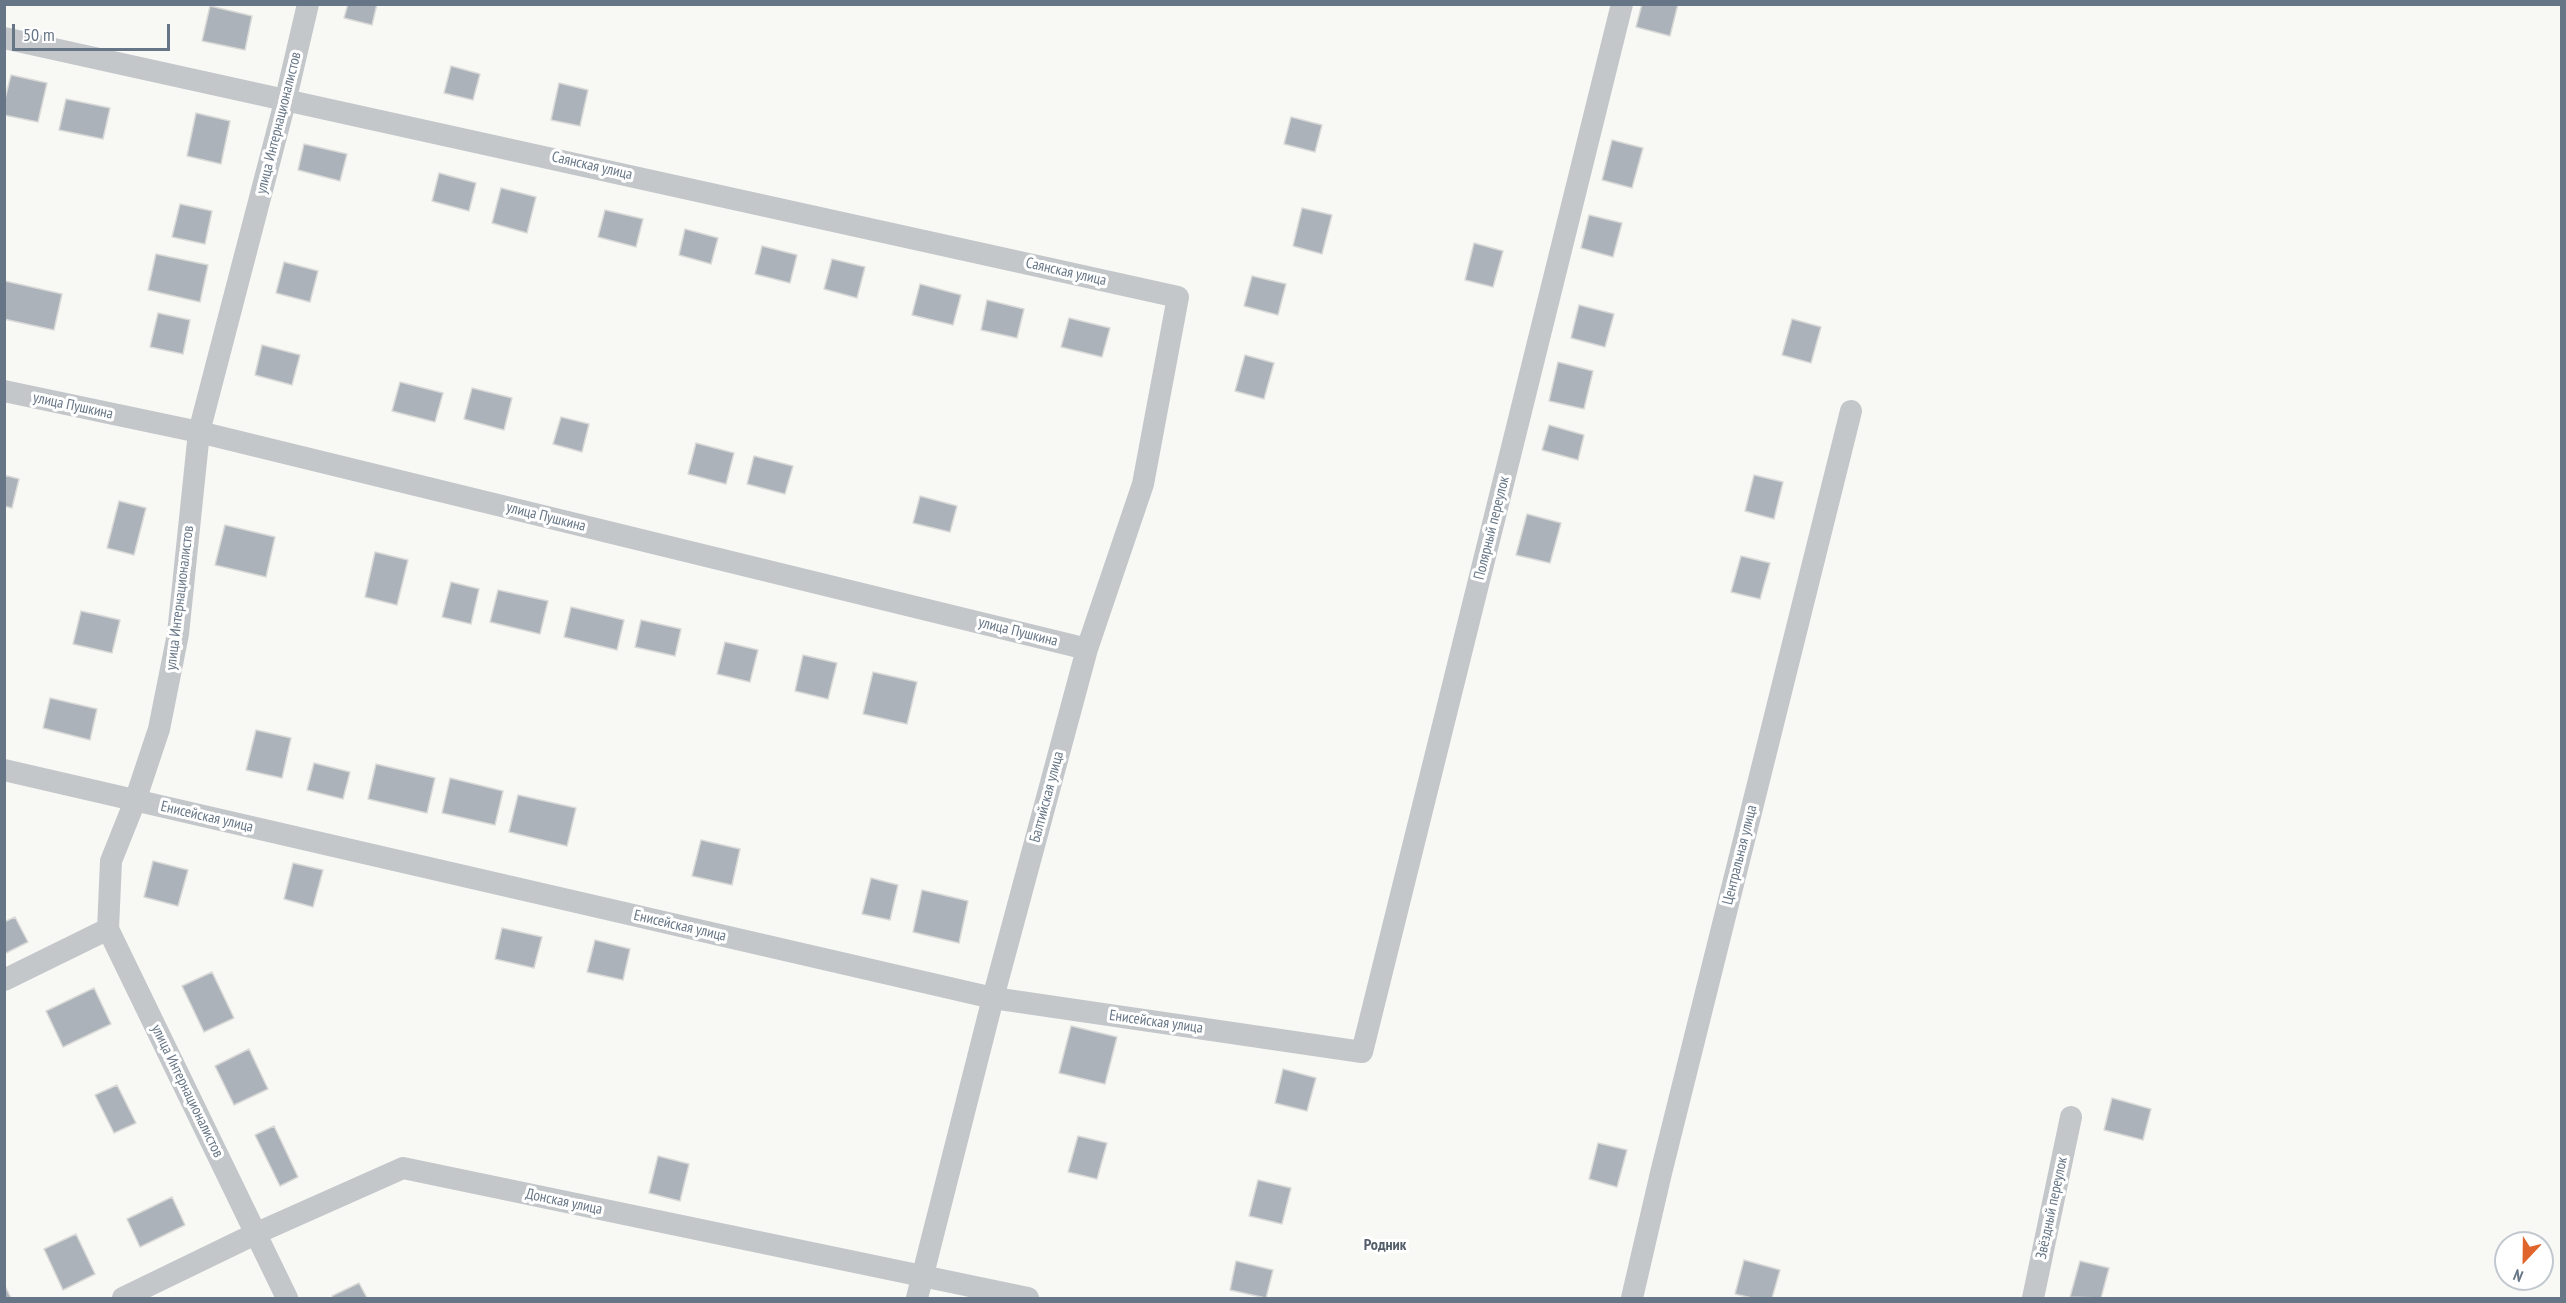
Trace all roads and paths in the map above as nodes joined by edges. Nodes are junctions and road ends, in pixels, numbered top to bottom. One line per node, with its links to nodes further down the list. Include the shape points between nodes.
1 (308, 4): 4 (street, улица Интернационалистов)
2 (1622, 4): 15 (street, Полярный переулок)
3 (4, 38): 4 (street, Саянская улица)
4 (286, 98): 5 (street, Саянская улица); 8 (street, улица Интернационалистов)
5 (1178, 297): 9 (street, Балтийская улица, via 1143,484)
6 (4, 391): 8 (street, улица Пушкина)
7 (1851, 411): 23 (street, Центральная улица)
8 (199, 432): 9 (street, улица Пушкина); 11 (street, улица Интернационалистов, via 178,634 159,729)
9 (1087, 649): 14 (street, Балтийская улица)
10 (4, 770): 11 (street, Енисейская улица)
11 (135, 801): 12 (street, улица Интернационалистов, via 111,861); 14 (street, Енисейская улица)
12 (108, 929): 13 (street); 17 (street, улица Интернационалистов)
13 (4, 980)
14 (993, 998): 15 (street, Енисейская улица); 18 (street, Балтийская улица)
15 (1362, 1052)
16 (2072, 1116): 24 (street, Звёздный переулок)
17 (257, 1233): 18 (street, Донская улица, via 402,1168); 19 (street, Донская улица); 20 (street, улица Интернационалистов)
18 (921, 1276): 21 (street, Балтийская улица); 22 (street, Донская улица)
19 (123, 1299)
20 (287, 1299)
21 (916, 1299)
22 (1028, 1299)
23 (1632, 1299)
24 (2033, 1299)

